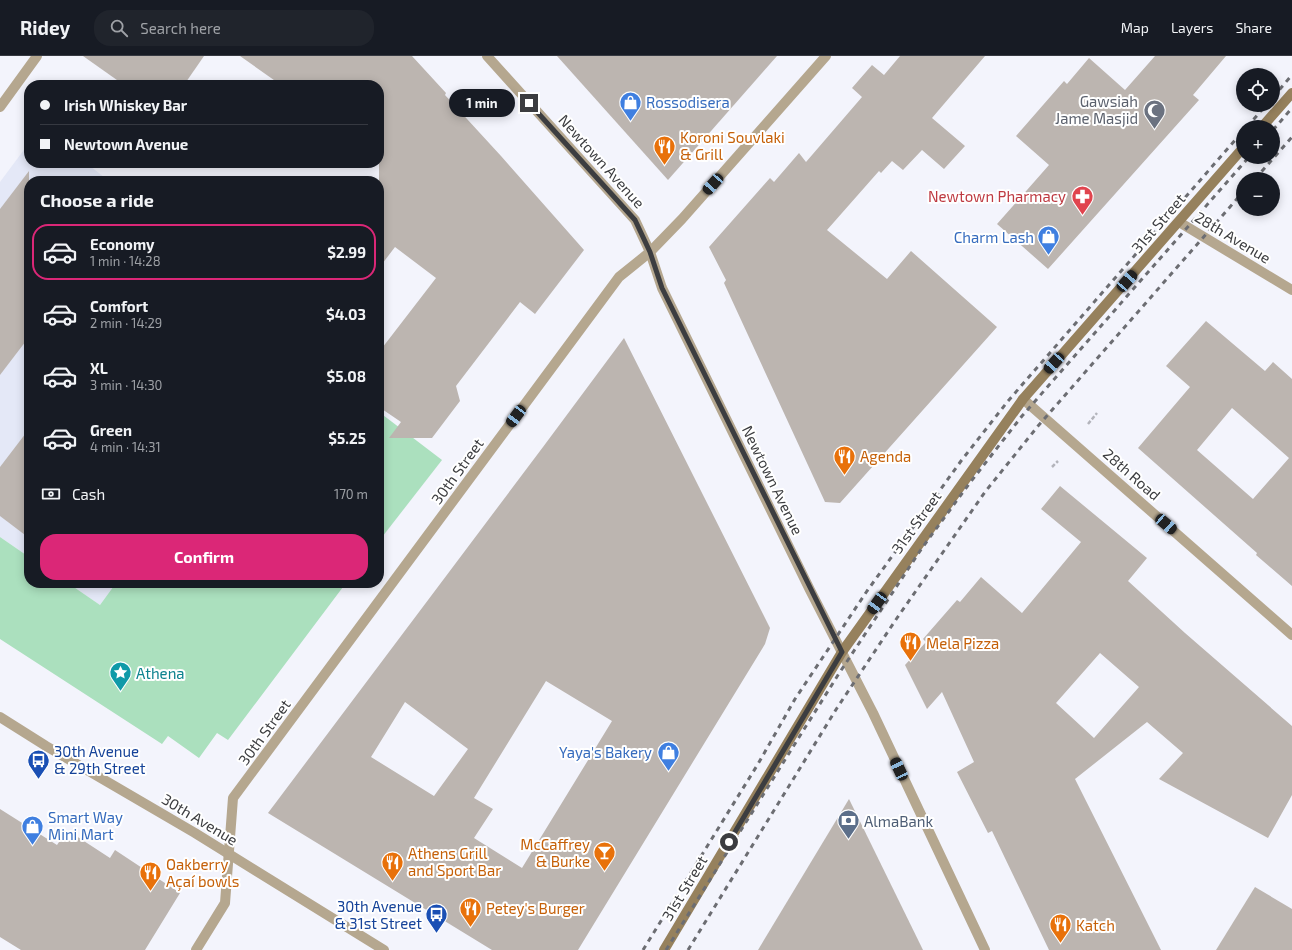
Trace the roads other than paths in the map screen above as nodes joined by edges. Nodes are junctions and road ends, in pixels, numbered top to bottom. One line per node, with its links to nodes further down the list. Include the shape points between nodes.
1 (37, 56): 5 (street)
2 (487, 56): 9 (street, Newtown Avenue, via 635,220)
3 (826, 56): 9 (street, 30th Street)
4 (1292, 93): 6 (main road)
5 (0, 107)
6 (1268, 120)
7 (1236, 156): 8 (main road, 31st Street)
8 (1179, 222): 10 (street, 28th Avenue); 11 (main road, 31st Street)
9 (650, 252): 13 (street, Newtown Avenue, via 662,288); 15 (street, 30th Street, via 619,276 233,798)
10 (1292, 290)
11 (1023, 399): 12 (street, 28th Road); 13 (main road, 31st Street)
12 (1292, 635)
13 (842, 652): 18 (main road, 31st Street); 19 (street, Newtown Avenue)
14 (0, 717): 15 (street, 30th Avenue)
15 (229, 854): 16 (street, 30th Street, via 225,902); 17 (street, 30th Avenue)
16 (196, 950)
17 (384, 950)
18 (664, 950)
19 (985, 950)

